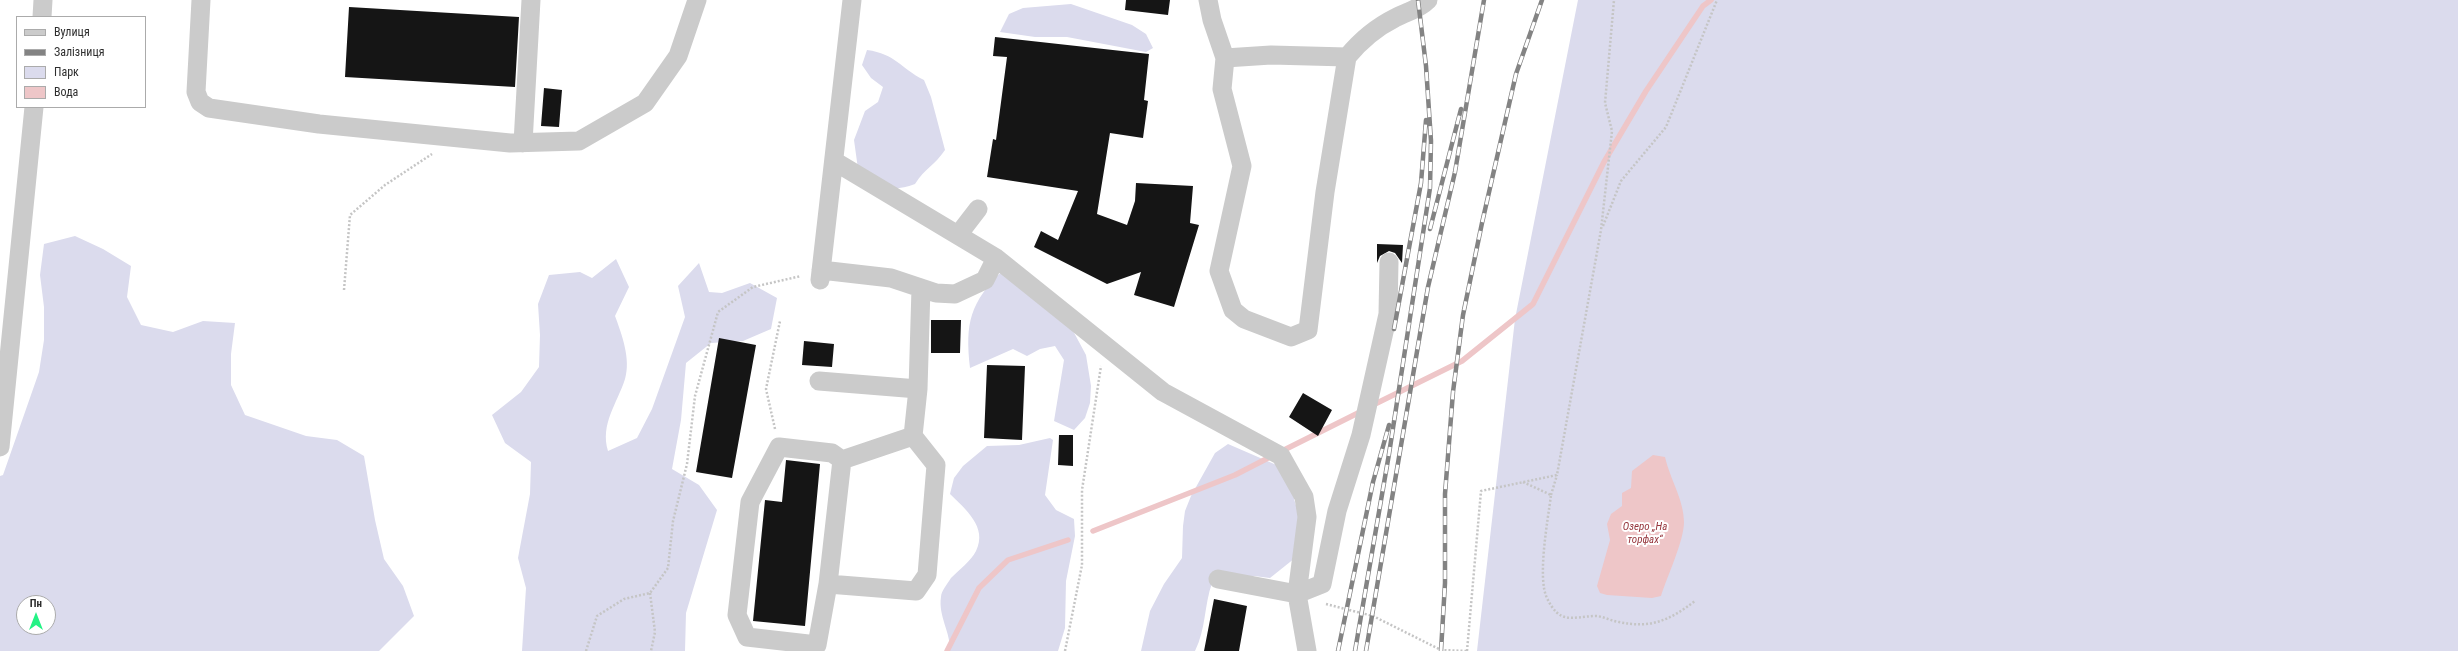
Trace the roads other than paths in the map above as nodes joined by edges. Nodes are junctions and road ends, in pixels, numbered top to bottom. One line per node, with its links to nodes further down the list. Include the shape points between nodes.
1 (43, 0): 8 (lane)
2 (201, 0): 12 (lane, via 196,92 200,102 209,108 319,124)
3 (531, 0): 12 (lane)
4 (697, 0): 12 (lane, via 678,56 645,103 579,141)
5 (852, 0): 13 (lane)
6 (1208, 0): 10 (lane, via 1212,20)
7 (1428, 0): 9 (lane, via 1419,8 1362,38)
8 (42, 16)
9 (1347, 57): 10 (lane, via 1271,55); 10 (lane, via 1325,192 1308,330 1291,337 1244,319 1233,310 1219,271 1242,166 1222,89)
10 (1226, 58)
11 (34, 108): 22 (lane)
12 (523, 143)
13 (834, 161): 15 (lane); 18 (lane, via 820,274 891,278)
14 (978, 209): 15 (lane)
15 (958, 235): 16 (lane)
16 (996, 258): 18 (lane, via 985,280 955,294 936,293); 26 (lane, via 1163,392 1281,456 1304,496 1307,517)
17 (1389, 262): 26 (lane, via 1388,314 1361,435 1337,511 1322,584)
18 (922, 288): 20 (lane)
19 (819, 382): 20 (lane)
20 (918, 389): 21 (lane)
21 (913, 436): 23 (lane); 25 (lane, via 936,465 926,575 916,591)
22 (0, 447)
23 (842, 460): 25 (lane); 25 (lane, via 832,453 779,447 750,502 737,615 747,637 817,645)
24 (1218, 579): 26 (lane)
25 (828, 584)
26 (1297, 594): 27 (lane)
27 (1307, 651)

